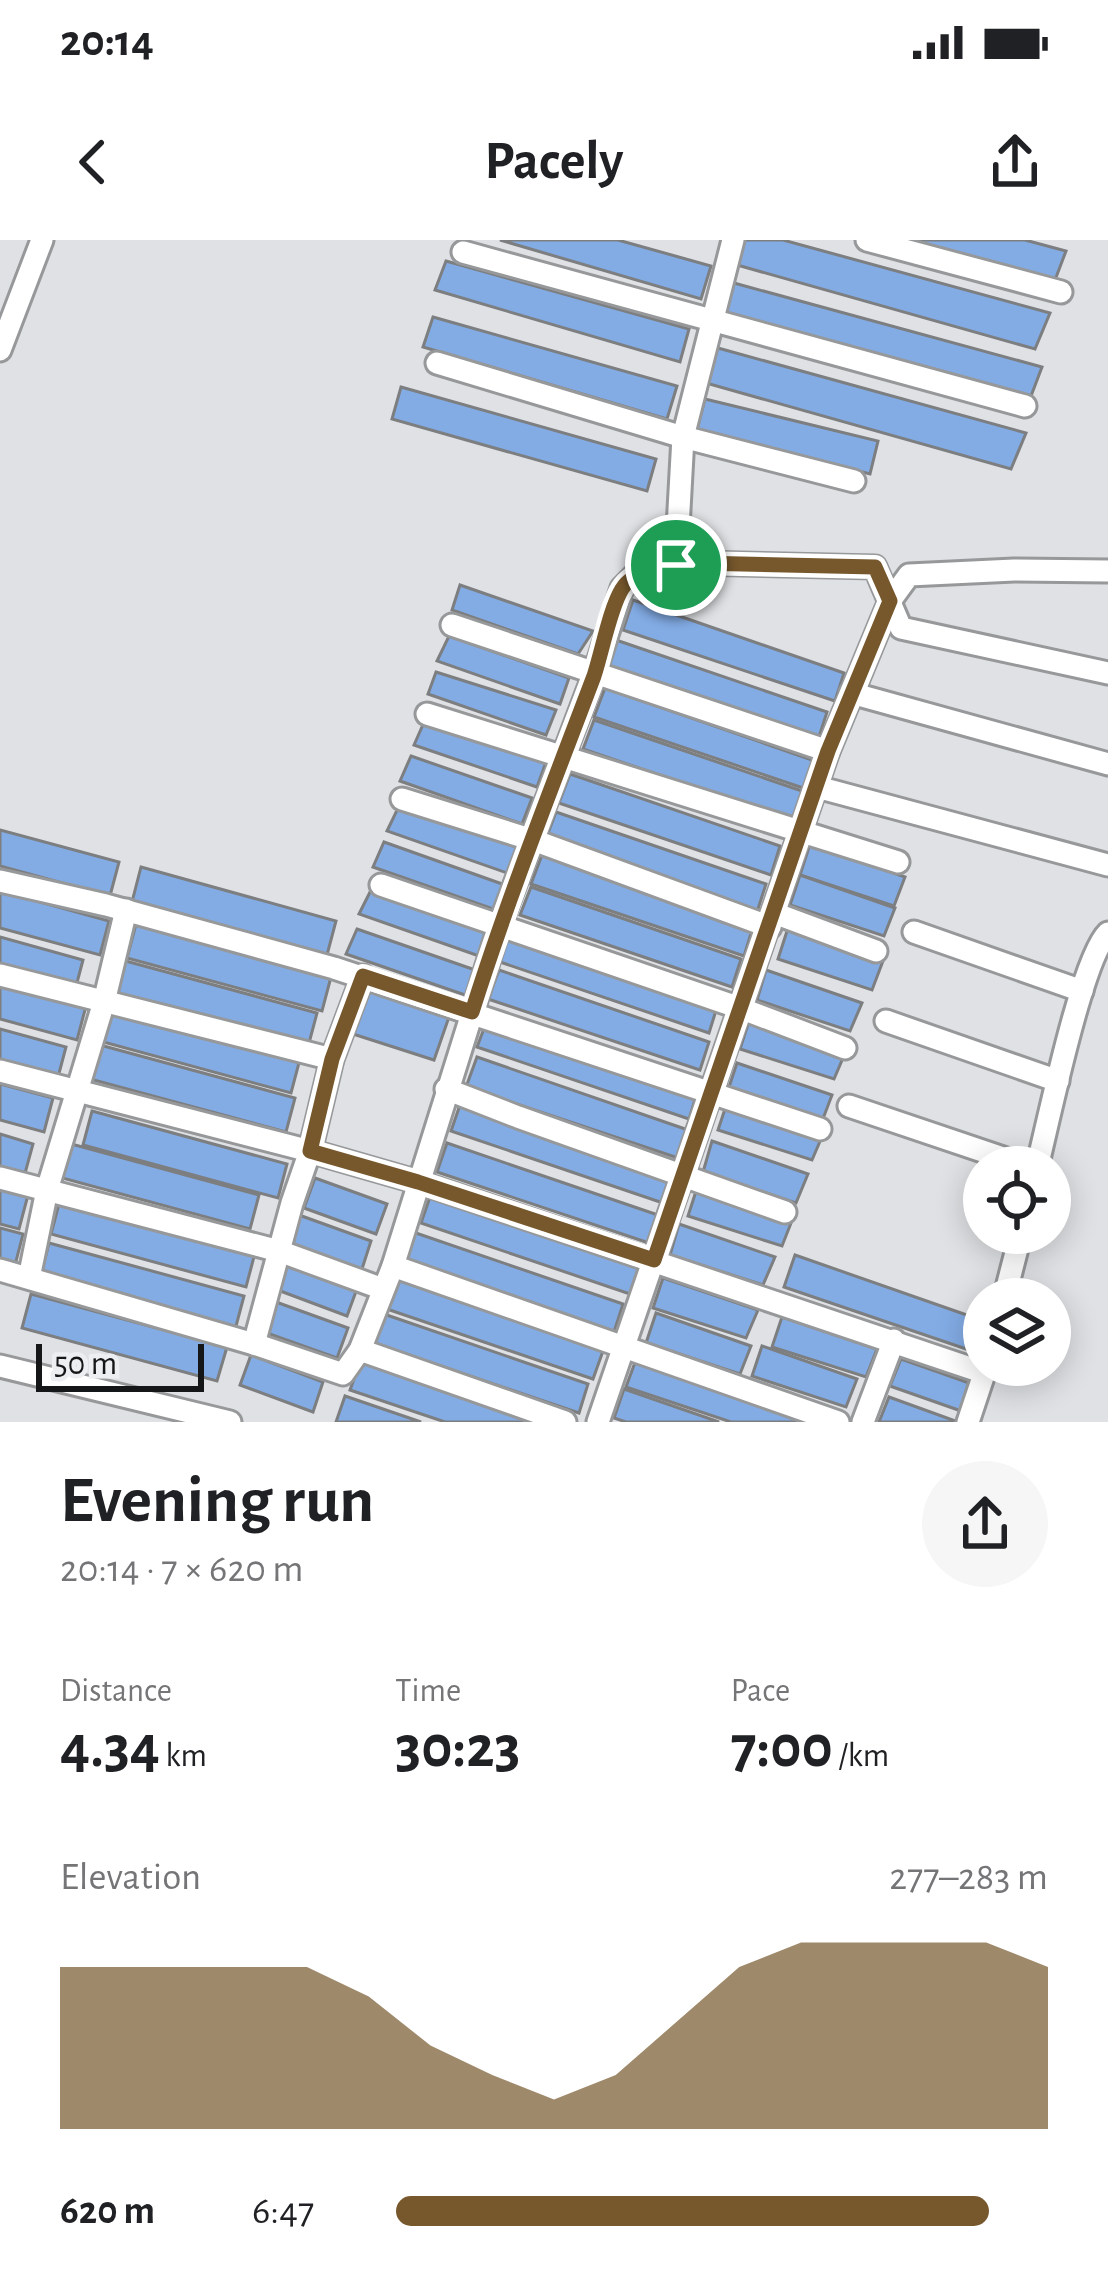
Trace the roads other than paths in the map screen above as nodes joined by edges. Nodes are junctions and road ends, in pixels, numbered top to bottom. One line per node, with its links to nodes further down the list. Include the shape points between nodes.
1 (42, 240): 7 (street)
2 (733, 240): 6 (street)
3 (867, 240): 5 (street)
4 (463, 252): 6 (street)
5 (1061, 292)
6 (712, 322): 9 (street); 10 (street)
7 (0, 350)
8 (437, 363): 10 (street)
9 (1025, 406)
10 (683, 437): 11 (street); 12 (street)
11 (854, 481)
12 (676, 565): 14 (street, via 875,567); 16 (street, via 635,575 622,587)
13 (1108, 572): 14 (street, via 909,574)
14 (890, 601): 17 (street, via 901,628); 18 (street)
15 (452, 625): 16 (street)
16 (595, 672): 20 (street); 21 (street)
17 (1108, 673)
18 (851, 693): 20 (street); 22 (street)
19 (427, 714): 21 (street)
20 (828, 751): 23 (street)
21 (561, 758): 25 (street); 26 (street)
22 (1108, 764)
23 (817, 787): 25 (street); 29 (street)
24 (402, 799): 26 (street)
25 (801, 832): 28 (street); 33 (street)
26 (533, 840): 33 (street); 34 (street)
27 (1108, 840): 29 (street)
28 (898, 862)
29 (1105, 864)
30 (0, 881): 32 (street)
31 (381, 885): 34 (street)
32 (126, 910): 39 (street); 41 (street)
33 (772, 920): 37 (street); 42 (street)
34 (500, 924): 42 (street); 43 (street)
35 (914, 932): 40 (street)
36 (1108, 933): 40 (street)
37 (877, 951)
38 (0, 975): 41 (street)
39 (363, 976): 43 (street); 46 (street)
40 (1082, 991): 48 (street)
41 (104, 1002): 46 (street); 50 (street)
42 (740, 1007): 45 (street); 51 (street)
43 (472, 1012): 49 (street); 51 (street)
44 (886, 1021): 48 (street)
45 (845, 1048)
46 (332, 1059): 56 (street)
47 (0, 1071): 50 (street)
48 (1058, 1081): 55 (street)
49 (446, 1089): 57 (street); 59 (street)
50 (78, 1091): 56 (street); 60 (street)
51 (712, 1094): 53 (street); 57 (street)
52 (849, 1106): 54 (street)
53 (820, 1130)
54 (970, 1146)
55 (1040, 1146)
56 (310, 1151): 59 (street); 62 (street)
57 (683, 1175): 61 (street); 63 (street)
58 (0, 1178): 60 (street)
59 (418, 1182): 63 (street); 64 (street)
60 (47, 1190): 62 (street); 66 (street)
61 (784, 1212)
62 (279, 1251): 67 (street); 69 (street)
63 (654, 1260): 68 (street); 70 (street)
64 (393, 1265): 67 (street); 70 (street)
65 (0, 1270): 66 (street)
66 (29, 1278): 69 (street)
67 (383, 1288): 71 (street)
68 (894, 1340): 72 (street); 80 (street)
69 (254, 1344): 71 (street, via 344,1374)
70 (625, 1347): 78 (street); 79 (street)
71 (360, 1350): 77 (street)
72 (963, 1362)
73 (0, 1366): 75 (street)
74 (980, 1386): 81 (street)
75 (165, 1415): 76 (street)
76 (230, 1422)
77 (565, 1422)
78 (598, 1422)
79 (838, 1422)
80 (863, 1422)
81 (968, 1422)

